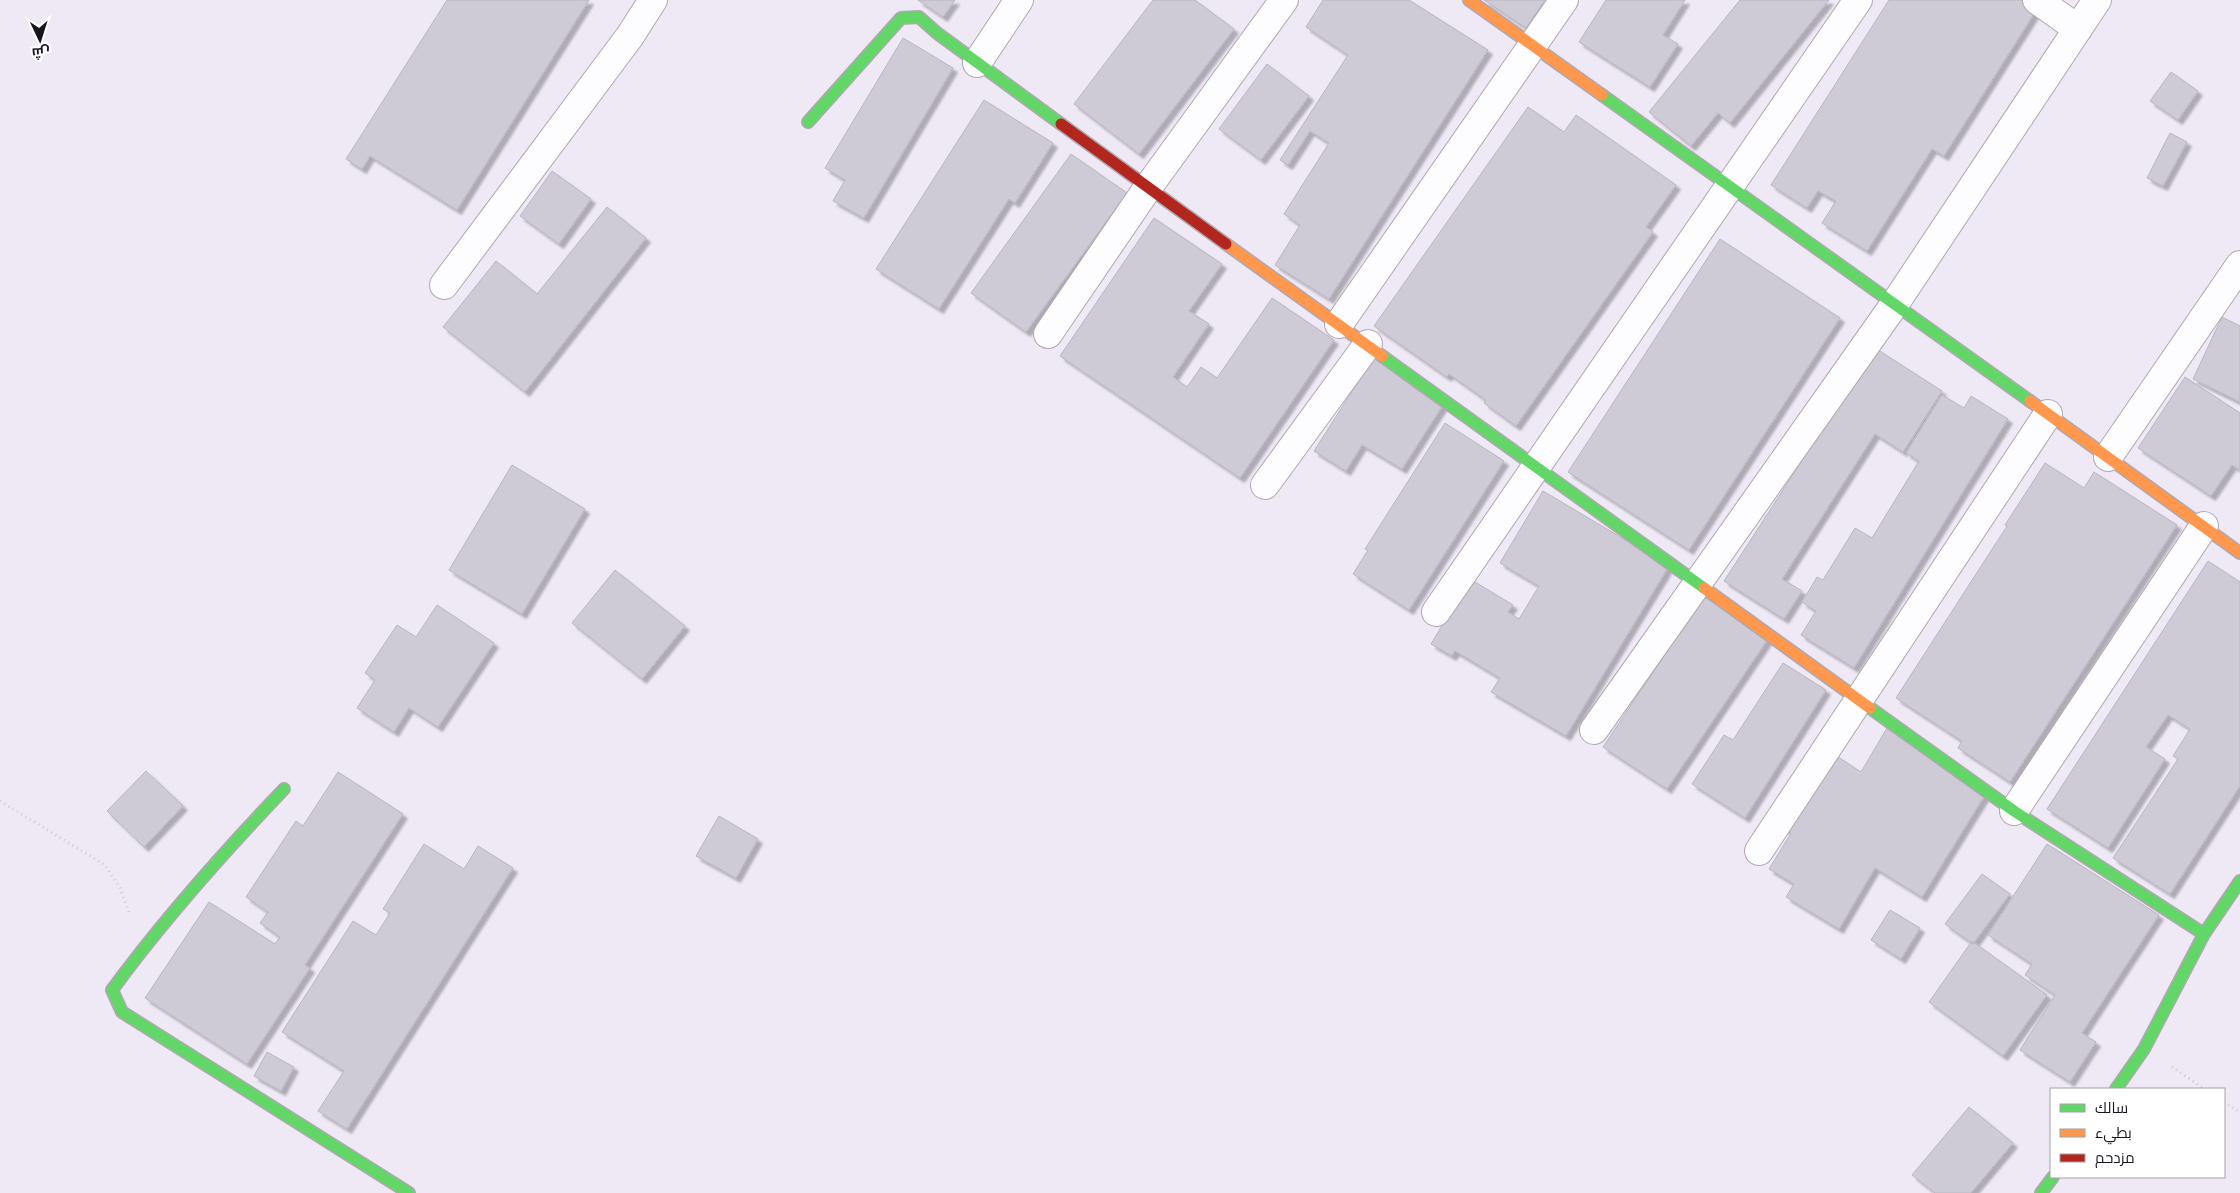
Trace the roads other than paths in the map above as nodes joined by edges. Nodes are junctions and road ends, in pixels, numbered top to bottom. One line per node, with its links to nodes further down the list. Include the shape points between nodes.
1 (653, 0): 16 (street, via 630,36)
2 (1019, 0): 11 (street)
3 (1284, 0): 13 (street)
4 (1469, 0): 10 (street)
5 (1564, 0): 10 (street)
6 (1858, 0): 14 (street)
7 (2037, 0): 9 (street)
8 (2097, 0): 9 (street)
9 (2078, 29): 17 (street)
10 (1532, 45): 14 (street); 18 (street)
11 (977, 63): 12 (street, via 919,17 900,18); 13 (street)
12 (808, 122)
13 (1149, 186): 18 (street); 19 (street)
14 (1729, 186): 17 (street); 23 (street)
15 (2240, 265): 22 (street)
16 (444, 285)
17 (1894, 304): 21 (street); 27 (street)
18 (1339, 324): 20 (street)
19 (1048, 334)
20 (1368, 344): 23 (street); 24 (street)
21 (2048, 414): 22 (street); 29 (street)
22 (2108, 457): 25 (street)
23 (1535, 467): 27 (street); 28 (street)
24 (1265, 485)
25 (2204, 526): 26 (street); 32 (street)
26 (2240, 553)
27 (1698, 583): 29 (street); 30 (street)
28 (1436, 612)
29 (1859, 699): 32 (street); 33 (street)
30 (1594, 730)
31 (284, 789): 38 (street, via 216,861 141,949 112,990 122,1012)
32 (2014, 810): 35 (street)
33 (1759, 850)
34 (2240, 881): 35 (street)
35 (2204, 934): 36 (street, via 2144,1049)
36 (2117, 1088)
37 (2052, 1178): 39 (street)
38 (409, 1193)
39 (2041, 1193)

